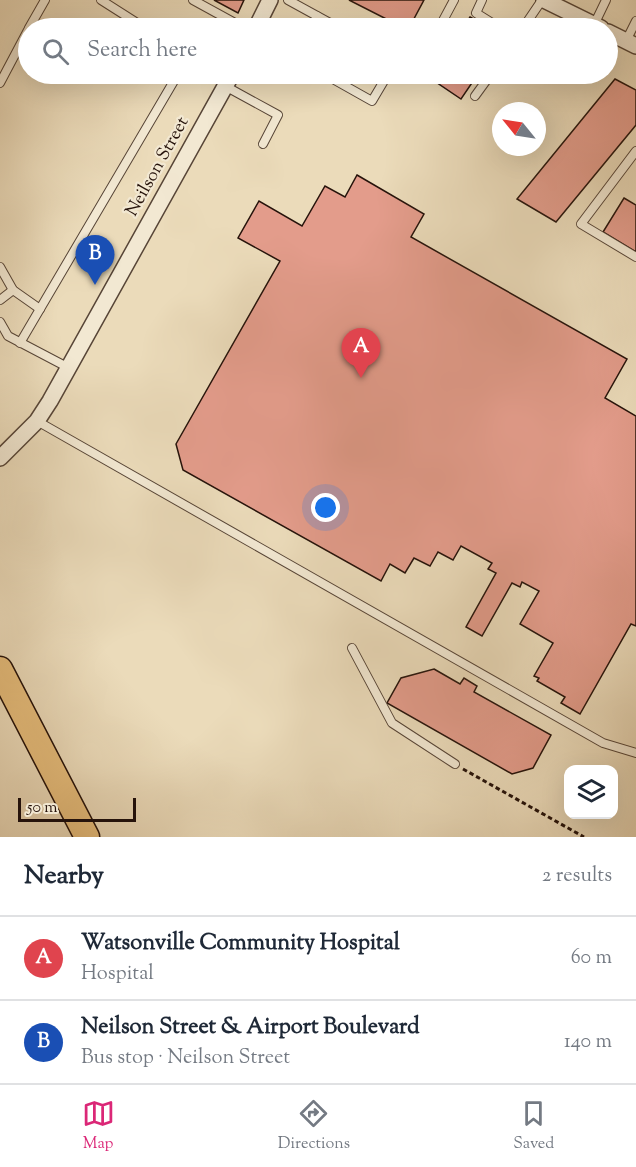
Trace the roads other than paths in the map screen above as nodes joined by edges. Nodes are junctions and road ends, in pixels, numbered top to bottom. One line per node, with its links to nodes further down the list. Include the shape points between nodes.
1 (45, 0): 11 (lane)
2 (101, 0): 12 (lane)
3 (193, 0): 13 (lane)
4 (270, 0): 14 (street)
5 (288, 0): 10 (lane)
6 (454, 0): 16 (lane)
7 (482, 0): 17 (lane, via 476,13)
8 (543, 0): 18 (lane); 19 (street)
9 (606, 0): 20 (lane)
10 (317, 16): 15 (lane)
11 (35, 18)
12 (130, 18)
13 (226, 18)
14 (261, 18)
15 (321, 18)
16 (444, 18)
17 (484, 18)
18 (530, 18)
19 (580, 18)
20 (603, 18)
21 (636, 21): 22 (lane)
22 (631, 44)
23 (18, 49): 24 (lane)
24 (0, 83)
25 (172, 84): 38 (lane)
26 (224, 84): 42 (street, Neilson Street)
27 (234, 84): 32 (lane, via 278,115)
28 (342, 84): 29 (lane, via 372,101)
29 (382, 84)
30 (484, 84): 31 (lane)
31 (475, 96)
32 (263, 144)
33 (636, 151): 34 (lane, via 581,224)
34 (636, 257)
35 (0, 267): 36 (lane)
36 (13, 290): 37 (lane); 38 (lane)
37 (0, 300)
38 (40, 309): 41 (lane)
39 (0, 322): 40 (lane)
40 (4, 338): 41 (lane)
41 (20, 343): 42 (lane)
42 (69, 368): 43 (street, Neilson Street)
43 (37, 421): 44 (street, Neilson Street); 47 (lane, via 603,743)
44 (0, 458)
45 (352, 648): 48 (lane, via 392,723)
46 (0, 669): 49 (main road)
47 (636, 753)
48 (455, 764)
49 (87, 837)

